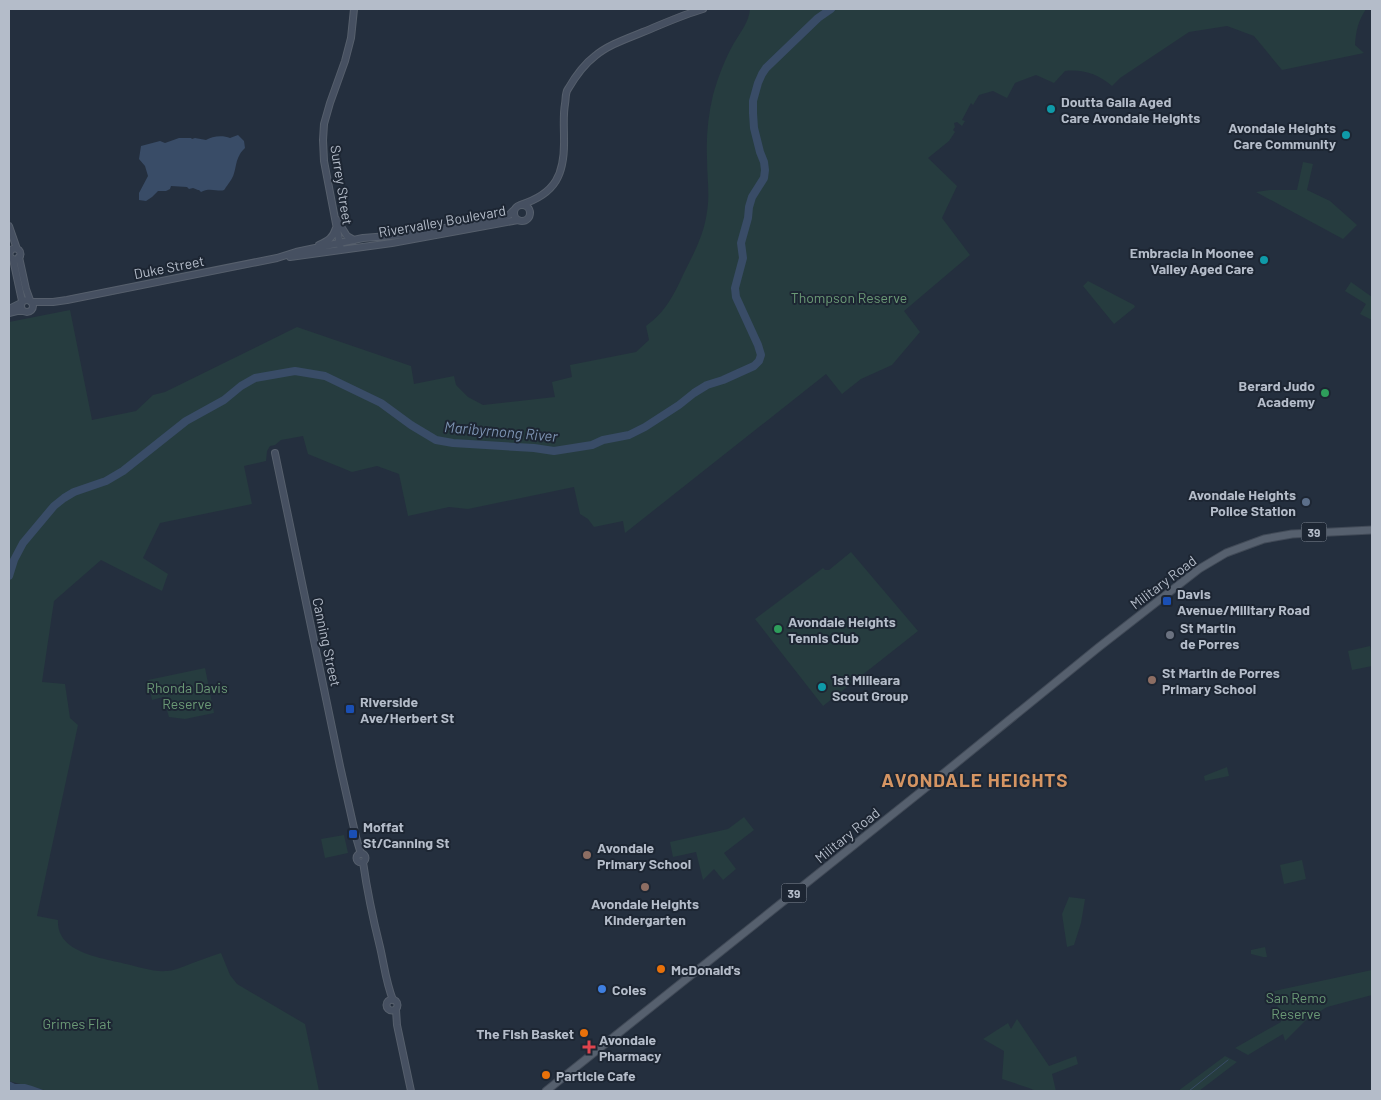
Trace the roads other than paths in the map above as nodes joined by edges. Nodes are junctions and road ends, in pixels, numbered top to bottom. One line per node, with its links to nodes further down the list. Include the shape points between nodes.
1 (354, 9): 7 (street, Surrey Street, via 347,54 323,132 324,161)
2 (703, 9): 3 (street, Rivervalley Boulevard, via 602,51 585,65 570,86 563,112 564,150 559,175)
3 (539, 198): 4 (street, Rivervalley Boulevard); 6 (street, Rivervalley Boulevard)
4 (520, 205): 5 (street); 6 (street, via 527,207)
5 (514, 210): 8 (street); 11 (street, Rivervalley Boulevard, via 507,216 485,221 414,234)
6 (530, 214): 8 (street, via 526,220)
7 (335, 217): 9 (street, Surrey Street); 11 (street)
8 (518, 220): 12 (street, Rivervalley Boulevard, via 392,243)
9 (336, 227): 12 (street, Surrey Street); 13 (street, via 334,235 327,241)
10 (9, 229): 16 (street, via 14,249 10,255 16,258)
11 (354, 240): 12 (street, Rivervalley Boulevard)
12 (340, 246): 13 (street, Duke Street); 14 (street, Duke Street, via 317,254)
13 (296, 252): 14 (street, Duke Street)
14 (276, 258): 15 (street, Duke Street)
15 (67, 300): 16 (street, Duke Street); 18 (street, Duke Street)
16 (26, 301): 17 (street, Duke Street); 18 (street, via 33,305); 19 (street, via 21,307)
17 (9, 308)
18 (32, 309): 19 (street)
19 (23, 311): 20 (street)
20 (9, 314)
21 (275, 453): 23 (street, Canning Street, via 340,766 360,854 365,857 362,862 391,1000 398,1004 393,1010)
22 (1372, 530): 24 (main road, Military Road / 39, via 1279,536 1249,544 1210,562)
23 (411, 1091)
24 (546, 1091)

